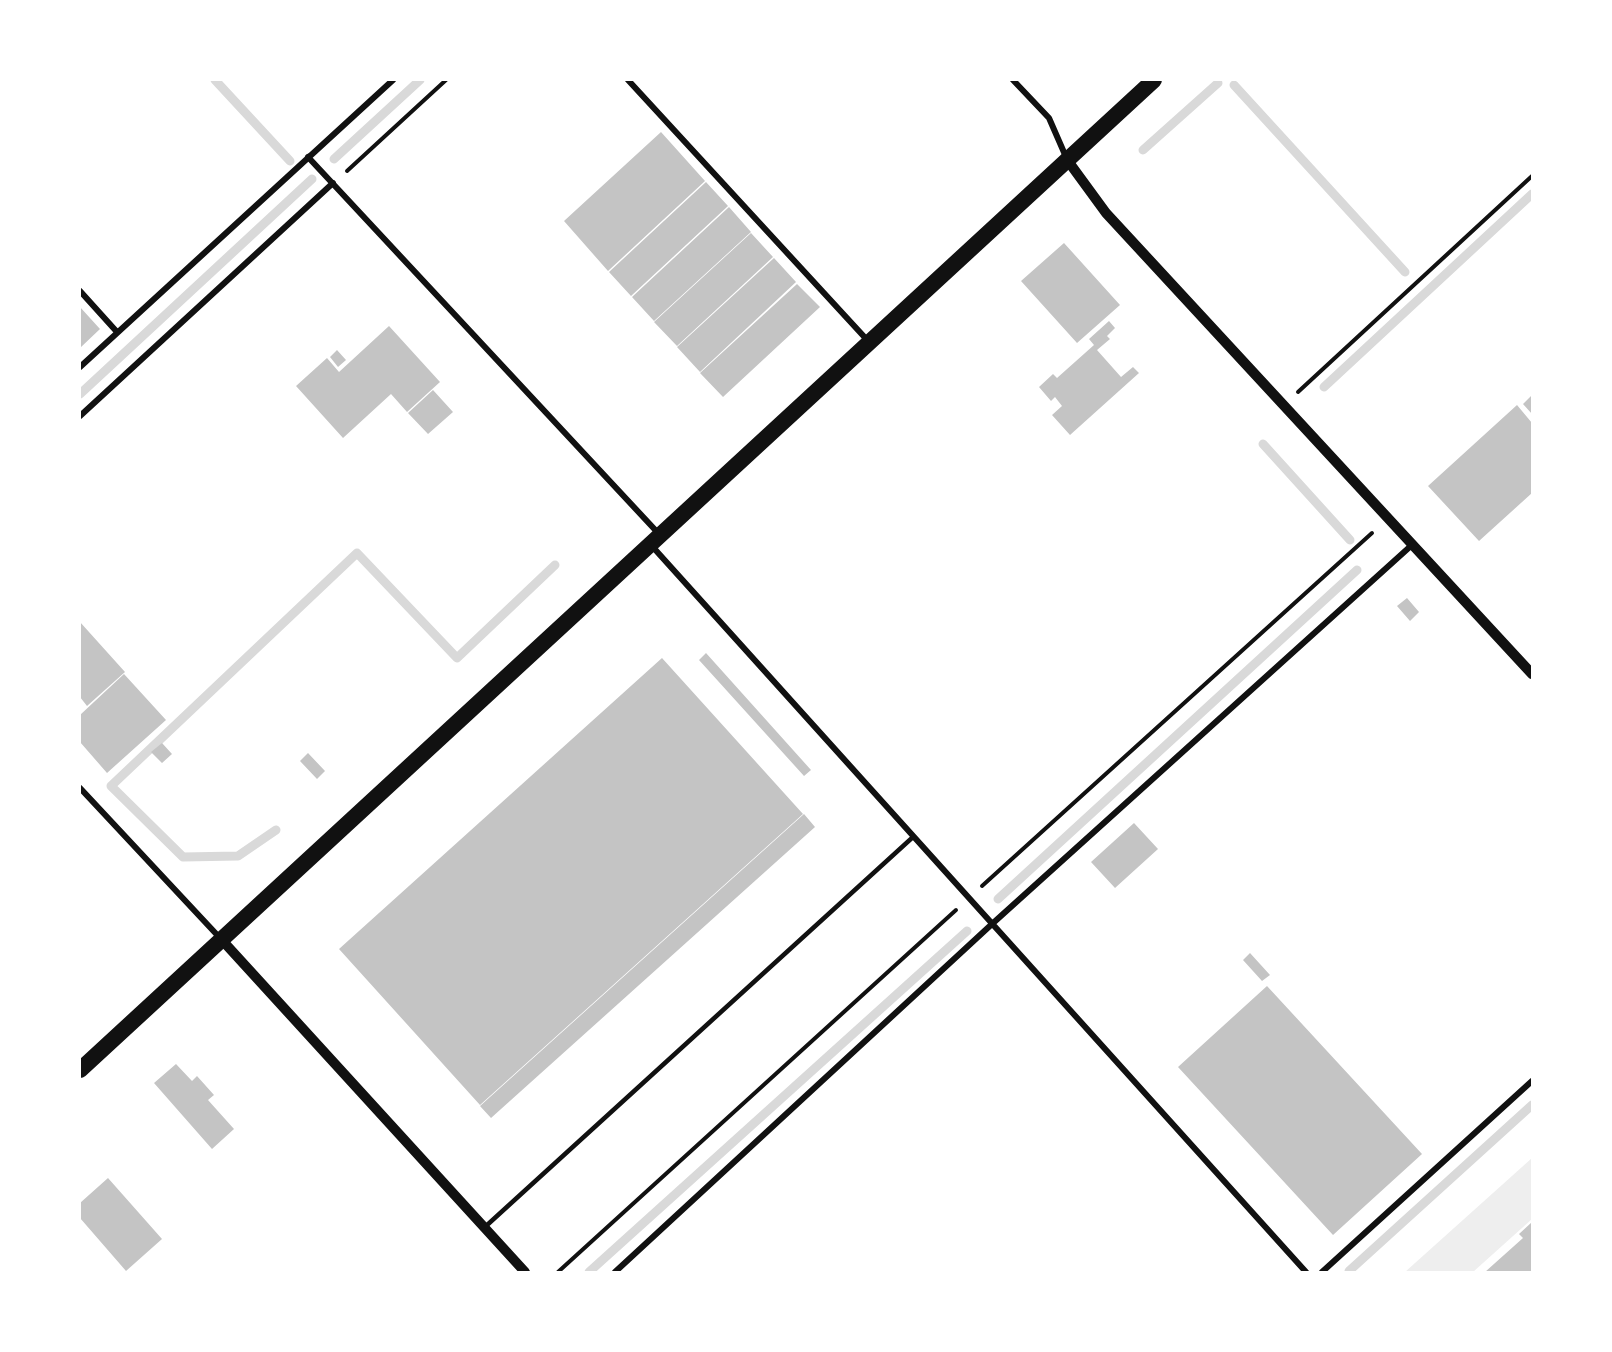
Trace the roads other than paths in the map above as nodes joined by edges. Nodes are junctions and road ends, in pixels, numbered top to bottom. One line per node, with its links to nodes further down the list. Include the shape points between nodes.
1 (393, 80): 5 (street)
2 (628, 80): 10 (street)
3 (1013, 80): 6 (street, via 1048,118)
4 (1154, 80): 6 (highway)
5 (308, 157): 7 (street); 9 (street)
6 (1068, 161): 10 (highway); 14 (street, via 1106,213)
7 (333, 183): 12 (street); 13 (street)
8 (80, 291): 9 (street)
9 (117, 332): 11 (street)
10 (870, 342): 13 (highway)
11 (80, 367)
12 (80, 416)
13 (656, 540): 17 (street); 19 (highway)
14 (1413, 544): 15 (street); 18 (street)
15 (1533, 674)
16 (80, 788): 19 (street)
17 (913, 837): 18 (street); 22 (lane)
18 (992, 924): 24 (street); 25 (street)
19 (220, 939): 20 (highway); 22 (street)
20 (80, 1070)
21 (1533, 1081): 26 (street)
22 (483, 1228): 23 (street)
23 (525, 1272)
24 (615, 1272)
25 (1306, 1272)
26 (1322, 1272)

